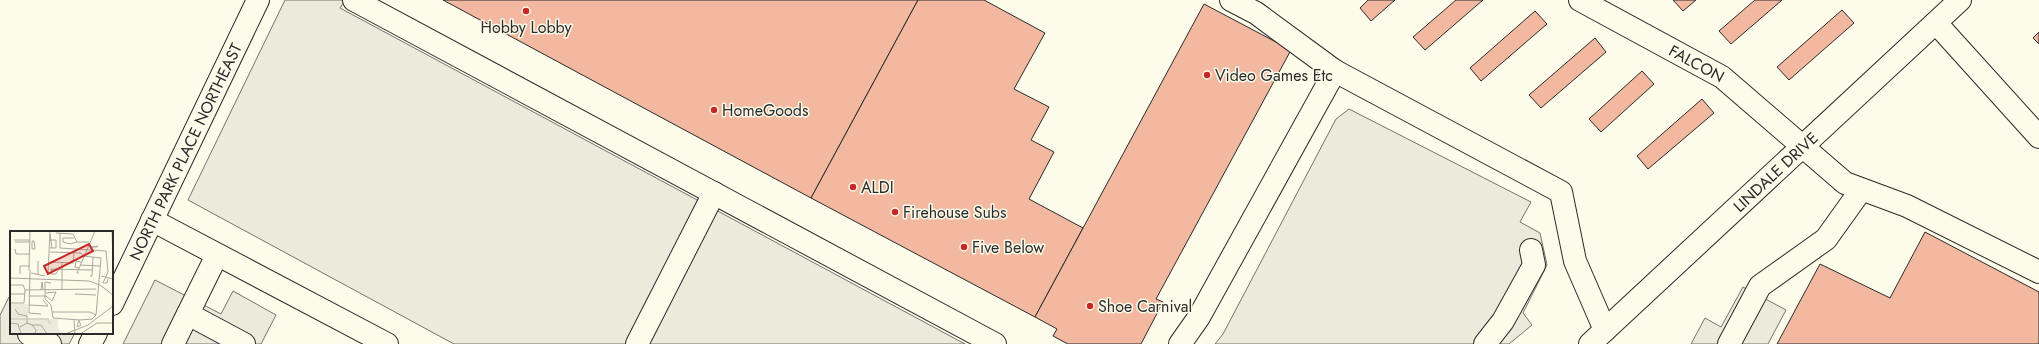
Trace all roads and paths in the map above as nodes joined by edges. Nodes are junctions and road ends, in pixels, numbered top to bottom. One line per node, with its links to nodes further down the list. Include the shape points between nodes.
1 (258, 0): 12 (street, NORTH PARK PLACE NORTHEAST)
2 (354, 0): 11 (street)
3 (1231, 0): 7 (street, via 1256,13)
4 (1580, 0): 9 (street, FALCON, via 1722,77)
5 (1960, 0): 6 (street, LINDALE DRIVE)
6 (1936, 23): 8 (street); 9 (street, LINDALE DRIVE)
7 (1335, 71): 20 (street, via 1561,192 1575,261); 28 (street, via 1199,317)
8 (2039, 137)
9 (1800, 147): 10 (street, FALCON, via 1845,183); 20 (street, LINDALE DRIVE)
10 (1861, 190): 15 (street, FALCON, via 1907,206); 30 (street, via 1826,239 1760,286)
11 (714, 193): 26 (street); 27 (street)
12 (152, 220): 14 (street); 16 (street, NORTH PARK PLACE NORTHEAST)
13 (1531, 250): 29 (street, via 1534,265 1503,321)
14 (217, 255): 17 (street); 25 (street)
15 (2039, 272)
16 (113, 302)
17 (188, 314): 23 (street); 24 (street)
18 (29, 334): 21 (street)
19 (95, 334): 22 (street)
20 (1597, 340)
21 (50, 344)
22 (90, 344)
23 (172, 344)
24 (244, 344)
25 (387, 344)
26 (637, 344)
27 (995, 344)
28 (1180, 344)
29 (1485, 344)
30 (1729, 344)

